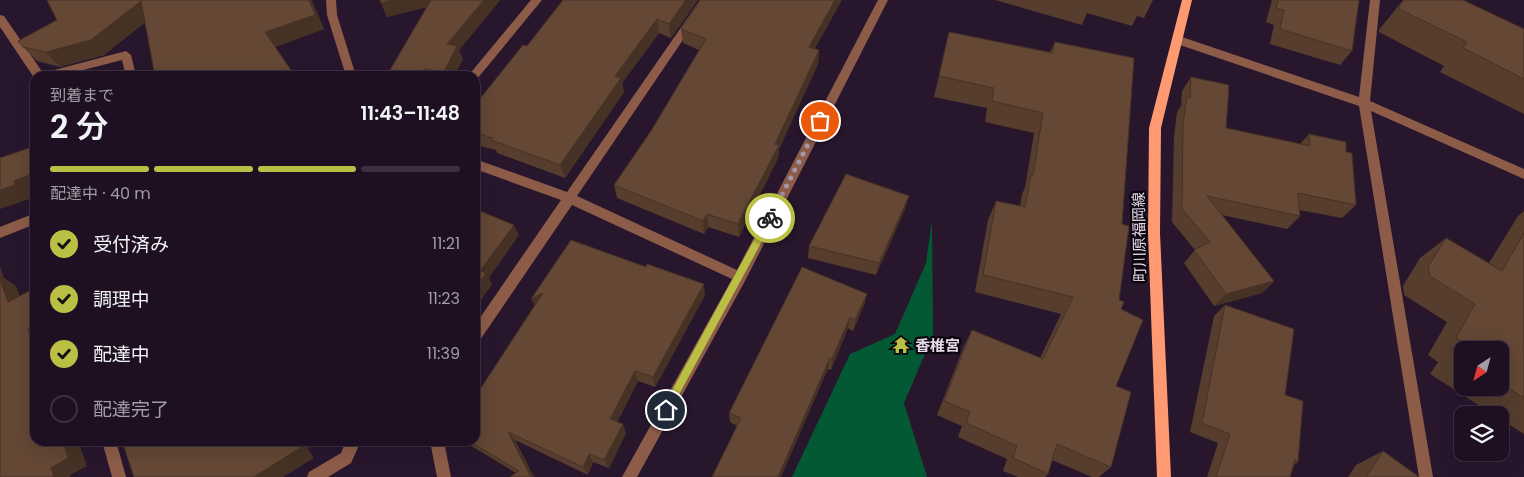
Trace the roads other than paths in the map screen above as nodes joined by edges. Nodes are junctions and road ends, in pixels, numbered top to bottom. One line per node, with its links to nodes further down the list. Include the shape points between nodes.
1 (331, 0): 12 (street, via 332,15)
2 (537, 0): 13 (street)
3 (705, 0): 17 (street)
4 (883, 0): 20 (street)
5 (1187, 0): 8 (main road, 町川原福岡線)
6 (1375, 0): 14 (street)
7 (0, 19): 9 (street)
8 (1178, 40): 14 (street); 29 (main road, 町川原福岡線, via 1155,128 1154,233)
9 (36, 71)
10 (64, 71): 11 (street, via 126,55)
11 (130, 71)
12 (349, 71)
13 (477, 71)
14 (1364, 104): 16 (street); 30 (street)
15 (480, 166): 17 (street)
16 (1524, 174)
17 (569, 198): 20 (street); 21 (street)
18 (30, 220): 19 (street)
19 (0, 233)
20 (740, 277): 28 (street)
21 (480, 329)
22 (110, 446): 25 (street)
23 (352, 446): 26 (street, via 346,458)
24 (438, 446): 27 (street)
25 (119, 477)
26 (314, 477)
27 (444, 477)
28 (629, 477)
29 (1164, 477)
30 (1426, 477)

